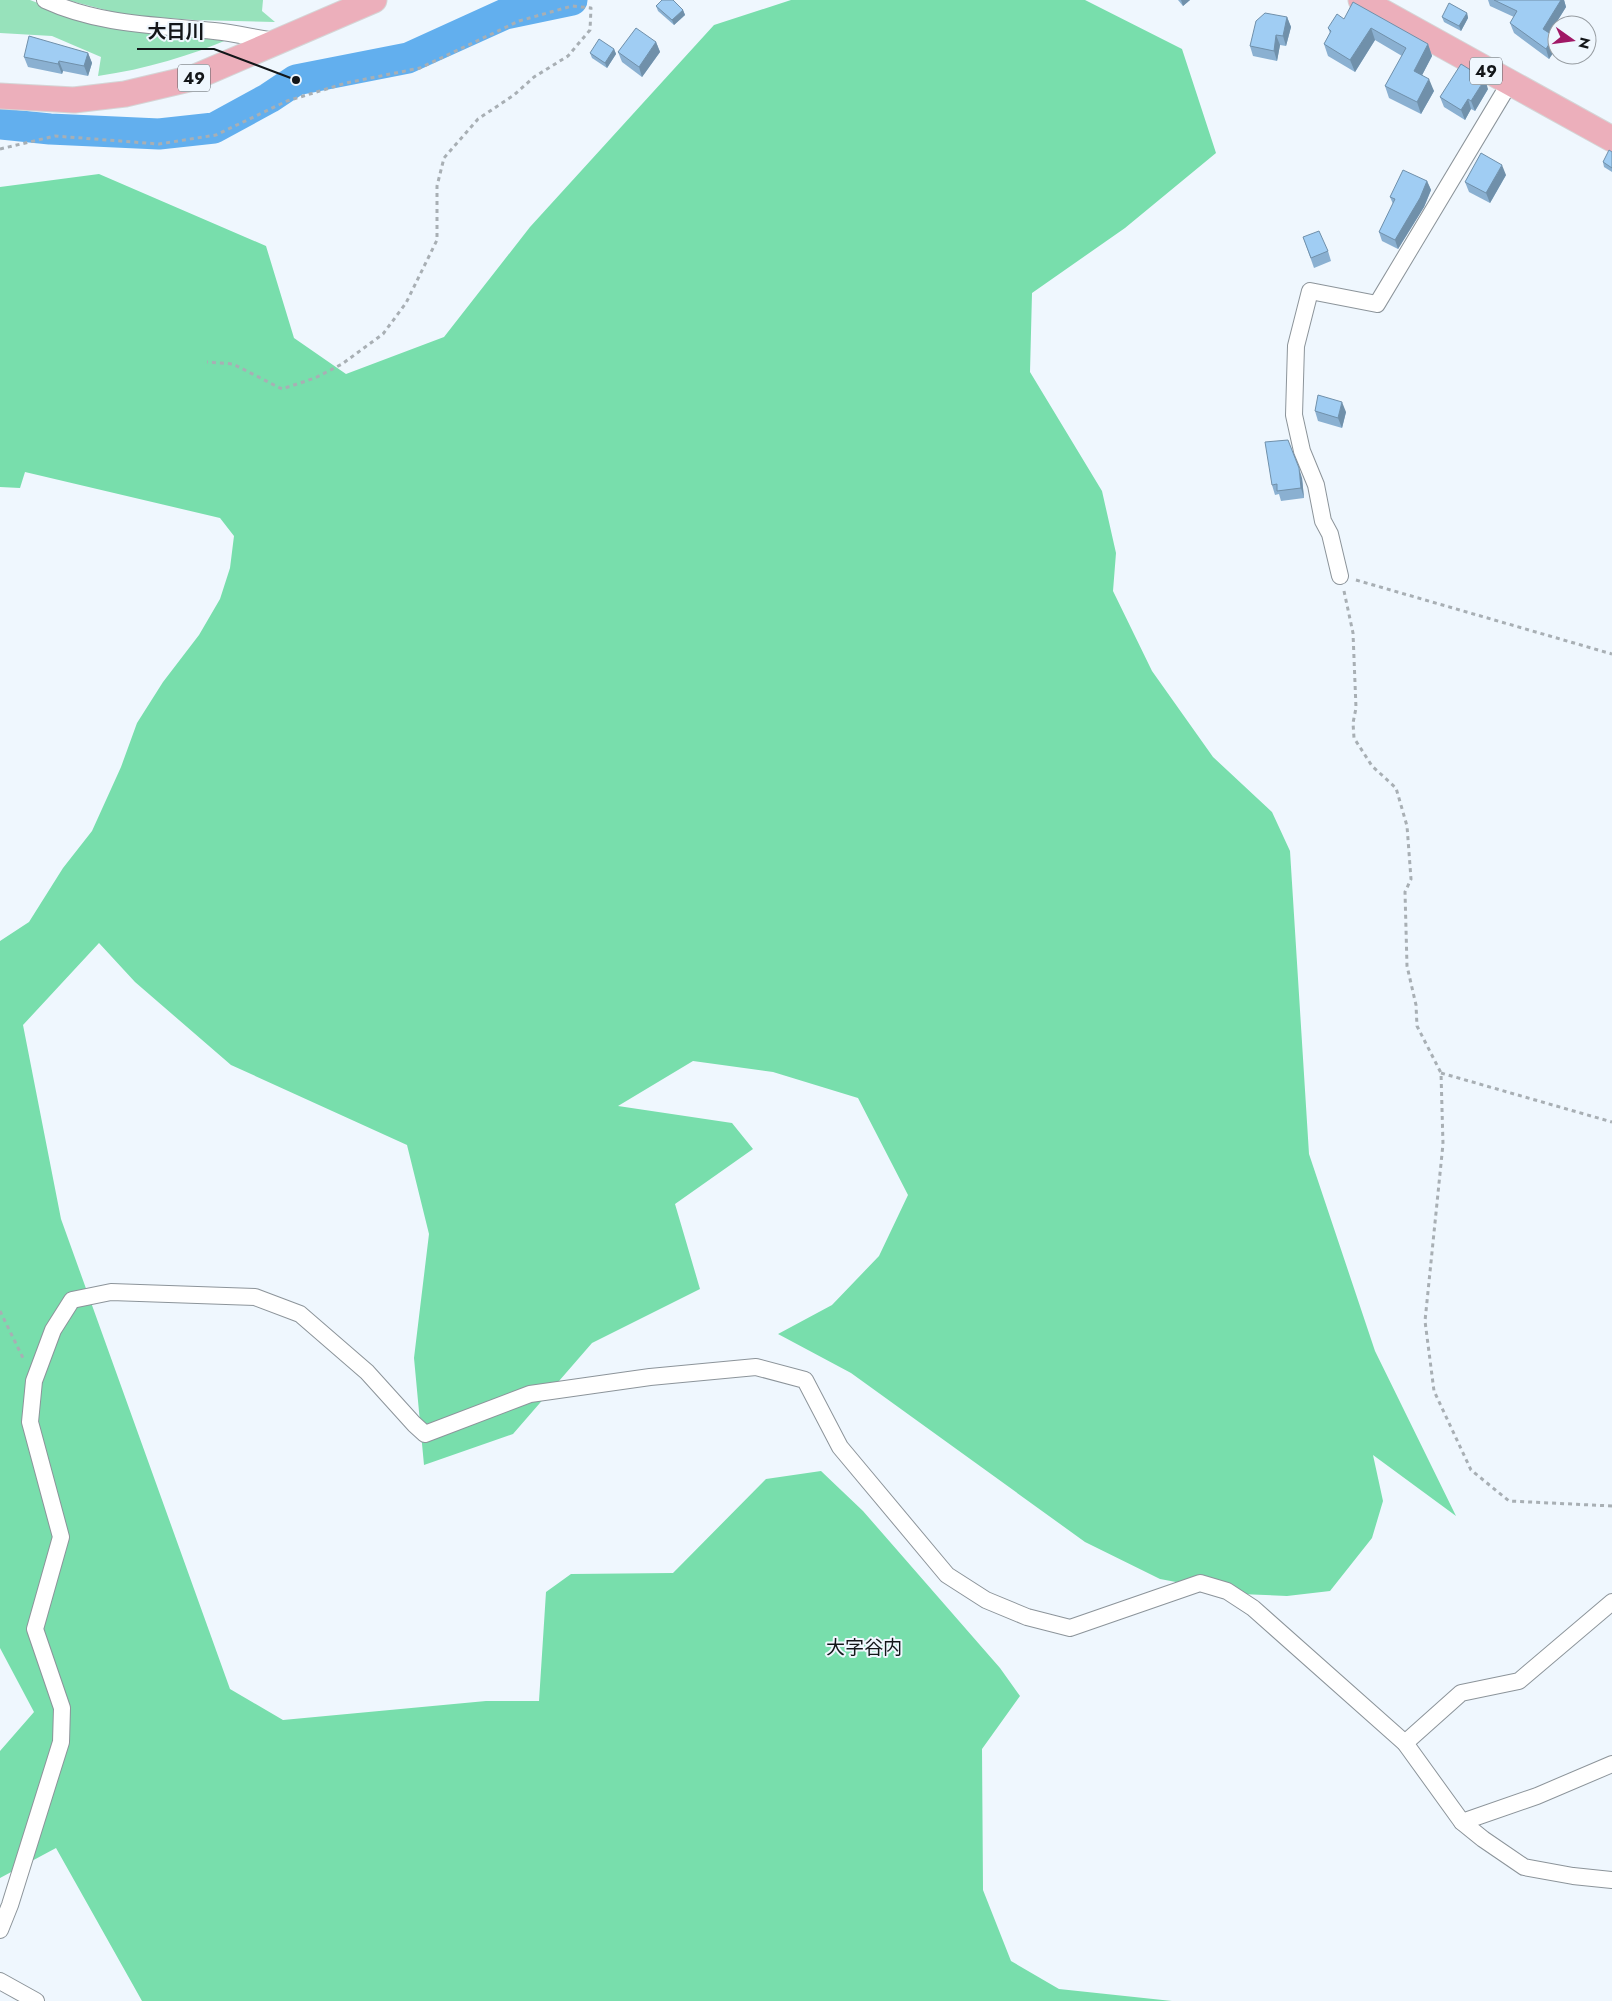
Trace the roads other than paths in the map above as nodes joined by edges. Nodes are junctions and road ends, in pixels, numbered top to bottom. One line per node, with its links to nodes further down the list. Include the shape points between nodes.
1 (45, 0): 4 (street, via 65,9 140,26 216,31)
2 (374, 0): 4 (main road, 49)
3 (1361, 0): 5 (main road, 49)
4 (279, 42): 6 (main road, 49, via 193,78 125,94 74,100)
5 (1509, 84): 7 (main road, 49); 8 (street, via 1378,304 1310,291 1296,346 1294,415)
6 (0, 96)
7 (1612, 139)
8 (1340, 576)
9 (1612, 1602): 10 (street, via 1519,1681 1461,1694)
10 (1405, 1743): 12 (street); 14 (street, via 1253,1608 1227,1591 1200,1583 1070,1628 986,1600 947,1575 840,1448 805,1380 756,1367 650,1377 530,1394 425,1434 367,1372 300,1314 255,1297 111,1292 72,1300 53,1330 34,1381 30,1422 61,1537 35,1630 62,1708 60,1742)
11 (1612, 1764): 12 (street, via 1537,1796)
12 (1462, 1822): 13 (street, via 1524,1867)
13 (1612, 1880)
14 (0, 1930)
15 (0, 1981): 16 (street)
16 (36, 2001)

